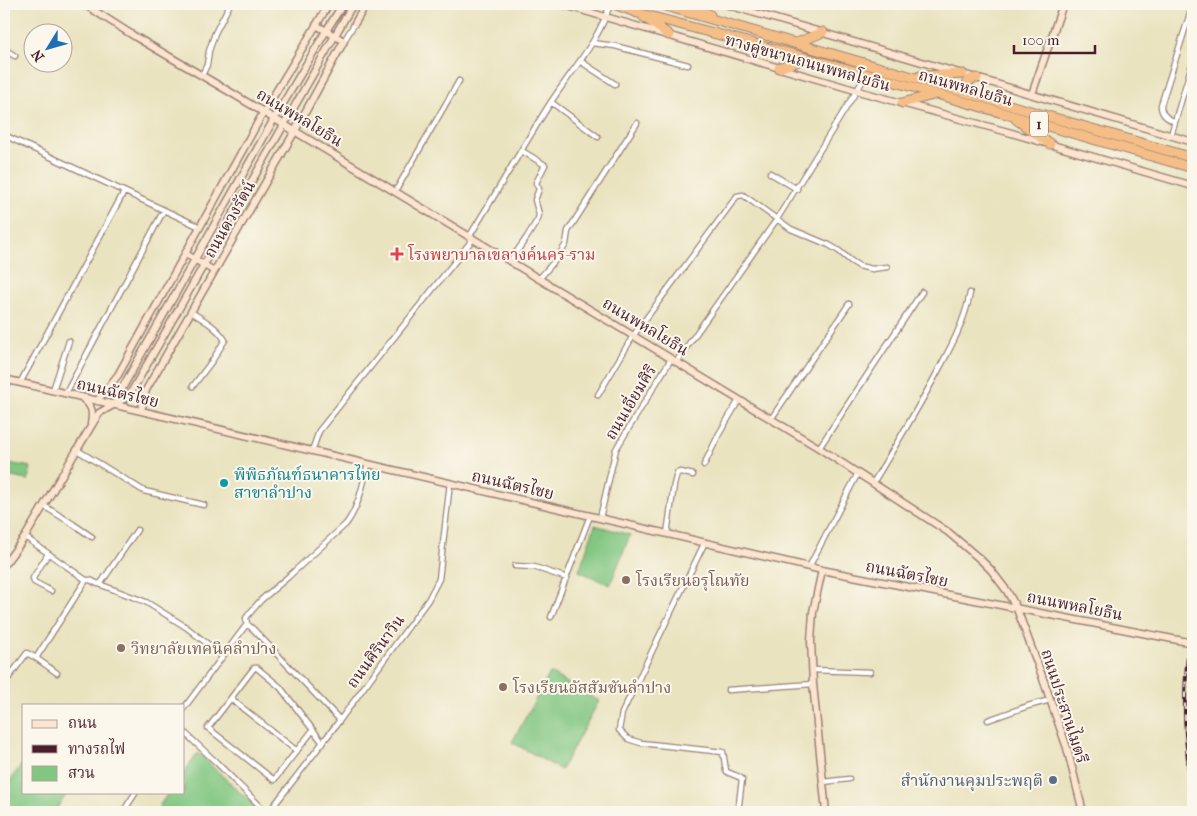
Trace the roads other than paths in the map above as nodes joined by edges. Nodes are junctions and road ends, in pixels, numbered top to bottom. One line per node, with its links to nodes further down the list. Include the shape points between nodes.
1 (6, 4): 16 (street)
2 (84, 4): 39 (main road, ถนนพหลโยธิน)
3 (230, 4): 39 (street, via 215,33)
4 (329, 4): 21 (main road)
5 (343, 4): 22 (main road)
6 (353, 4): 24 (main road)
7 (366, 4): 20 (main road)
8 (560, 4): 18 (main road, ทางคู่ขนานถนนพหลโยธิน / 1)
9 (610, 4): 18 (street)
10 (614, 4): 17 (highway, ถนนพหลโยธิน / 1)
11 (658, 4): 19 (highway, ถนนพหลโยธิน / 1)
12 (691, 4): 19 (highway)
13 (725, 4): 23 (main road, ทางคู่ขนานถนนพหลโยธิน / 1)
14 (1063, 4): 47 (main road)
15 (1193, 4): 53 (street, via 1161,105 1162,113)
16 (4, 8)
17 (638, 13): 25 (highway); 31 (highway, ถนนพหลโยธิน / 1)
18 (606, 17): 25 (main road, ทางคู่ขนานถนนพหลโยธิน / 1); 27 (street)
19 (722, 22): 28 (highway, ถนนพหลโยธิน / 1)
20 (355, 23): 26 (street)
21 (316, 25): 22 (main road); 50 (main road)
22 (326, 31): 24 (main road); 52 (main road)
23 (823, 32): 28 (highway); 38 (main road, ทางคู่ขนานถนนพหลโยธิน / 1)
24 (335, 36): 26 (main road); 55 (main road)
25 (669, 36): 36 (main road, ทางคู่ขนานถนนพหลโยธิน / 1)
26 (344, 42): 56 (main road, ถนนดวงรัตน์)
27 (592, 43): 32 (street); 34 (street)
28 (797, 44): 35 (highway, ถนนพหลโยธิน / 1)
29 (4, 49): 30 (street)
30 (15, 56)
31 (807, 58): 36 (highway); 37 (highway, ถนนพหลโยธิน / 1)
32 (580, 60): 43 (street); 48 (street)
33 (1193, 62): 53 (street)
34 (688, 65)
35 (870, 65): 37 (highway); 40 (highway, ถนนพหลโยธิน / 1)
36 (779, 68): 44 (main road, ทางคู่ขนานถนนพหลโยธิน / 1)
37 (868, 74): 44 (street, ถนนเอี่ยมศิริ); 45 (highway, ถนนพหลโยธิน / 1)
38 (963, 74): 40 (highway); 41 (main road, ทางคู่ขนานถนนพหลโยธิน / 1)
39 (202, 75): 50 (main road, ถนนพหลโยธิน)
40 (912, 77): 46 (highway, ถนนพหลโยธิน / 1)
41 (977, 78): 46 (highway, via 972,78 966,85); 47 (main road, ทางคู่ขนานถนนพหลโยธิน / 1)
42 (459, 80): 69 (street)
43 (614, 84)
44 (858, 91): 49 (main road, ทางคู่ขนานถนนพหลโยธิน / 1); 67 (street, ถนนเอี่ยมศิริ)
45 (937, 94): 49 (highway); 51 (highway, ถนนพหลโยธิน / 1)
46 (974, 94): 63 (highway, ถนนพหลโยธิน / 1)
47 (1032, 94): 58 (main road, ทางคู่ขนานถนนพหลโยธิน / 1)
48 (552, 102): 59 (street); 62 (street)
49 (905, 104): 61 (main road, ทางคู่ขนานถนนพหลโยธิน / 1)
50 (264, 113): 52 (main road, ถนนพหลโยธิน); 72 (main road)
51 (1010, 116): 61 (highway); 64 (highway, ถนนพหลโยธิน / 1)
52 (274, 119): 55 (main road, ถนนพหลโยธิน); 75 (main road)
53 (1175, 122): 58 (street)
54 (637, 123): 80 (street, via 568,231 566,244 558,257)
55 (284, 125): 56 (main road, ถนนพหลโยธิน); 77 (main road)
56 (295, 131): 69 (main road, ถนนพหลโยธิน); 79 (main road, ถนนดวงรัตน์)
57 (4, 135): 68 (street)
58 (1171, 135): 60 (main road, ทางคู่ขนานถนนพหลโยธิน / 1)
59 (598, 137)
60 (1193, 142)
61 (1050, 144): 66 (main road, ทางคู่ขนานถนนพหลโยธิน / 1)
62 (522, 150): 73 (street); 76 (street, via 545,165 536,183 539,189 535,200 538,219)
63 (1193, 158)
64 (1193, 168)
65 (770, 173): 67 (street)
66 (1193, 186)
67 (797, 189): 71 (street, ถนนเอี่ยมศิริ)
68 (124, 192): 70 (street); 89 (street)
69 (395, 192): 73 (main road, ถนนพหลโยธิน)
70 (164, 210): 72 (street); 92 (street)
71 (777, 220): 78 (street, via 839,251 860,266); 85 (street, via 743,195 737,196); 87 (street, ถนนเอี่ยมศิริ)
72 (200, 227): 74 (main road)
73 (471, 238): 76 (main road, ถนนพหลโยธิน); 103 (street, via 319,431)
74 (186, 254): 75 (main road); 96 (main road, via 118,376)
75 (195, 260): 77 (main road); 97 (main road)
76 (510, 261): 80 (main road, ถนนพหลโยธิน)
77 (204, 265): 79 (main road); 97 (main road, via 129,396)
78 (887, 268)
79 (214, 271): 84 (main road, ถนนดวงรัตน์)
80 (539, 279): 85 (main road, ถนนพหลโยธิน)
81 (922, 292): 101 (street)
82 (970, 293): 109 (street, via 943,363)
83 (849, 304): 99 (street)
84 (191, 312): 90 (street, via 212,325 225,340); 98 (main road, ถนนดวงรัตน์, via 146,390)
85 (633, 336): 87 (main road, ถนนพหลโยธิน); 93 (street)
86 (69, 341): 91 (street)
87 (674, 360): 95 (main road, ถนนพหลโยธิน); 113 (street, ถนนเอี่ยมศิริ, via 616,449)
88 (4, 379): 89 (main road, ถนนฉัตรไชย)
89 (20, 383): 91 (main road, ถนนฉัตรไชย)
90 (193, 386)
91 (52, 390): 92 (main road, ถนนฉัตรไชย)
92 (66, 394): 94 (main road, ถนนฉัตรไชย)
93 (598, 395)
94 (80, 397): 96 (main road, ถนนฉัตรไชย); 100 (main road, via 93,412)
95 (740, 400): 99 (main road, ถนนพหลโยธิน); 105 (street)
96 (97, 401): 97 (main road, ถนนฉัตรไชย)
97 (114, 405): 98 (main road, ถนนฉัตรไชย); 100 (main road, via 99,413)
98 (141, 411): 103 (main road, ถนนฉัตรไชย)
99 (771, 419): 101 (main road, ถนนพหลโยธิน)
100 (91, 426): 102 (main road)
101 (819, 448): 106 (main road, ถนนพหลโยธิน)
102 (77, 450): 110 (street, via 144,491); 111 (main road)
103 (312, 451): 104 (main road, ถนนฉัตรไชย)
104 (368, 464): 108 (main road, ถนนฉัตรไชย); 130 (street, via 350,518 260,600 246,618)
105 (704, 465)
106 (858, 473): 109 (main road, ถนนพหลโยธิน); 122 (street)
107 (693, 475): 115 (street, via 677,473)
108 (450, 483): 112 (main road, ถนนฉัตรไชย); 143 (street, ถนนศิรินาวิน, via 439,579 428,600)
109 (872, 483): 128 (main road, ถนนพหลโยธิน, via 948,532 981,560)
110 (204, 505)
111 (44, 506): 116 (main road); 117 (street)
112 (590, 516): 113 (main road, ถนนฉัตรไชย); 124 (street)
113 (600, 518): 115 (main road, ถนนฉัตรไชย)
114 (137, 530): 126 (street)
115 (668, 534): 118 (main road, ถนนฉัตรไชย)
116 (25, 538): 119 (street); 120 (main road)
117 (92, 538)
118 (705, 542): 122 (main road, ถนนฉัตรไชย); 154 (street, via 622,713 619,730 628,739 641,743 723,752 726,772 742,779)
119 (48, 554): 125 (street); 127 (street, via 33,578)
120 (4, 565)
121 (515, 566): 124 (street)
122 (809, 567): 123 (main road, ถนนฉัตรไชย)
123 (822, 570): 128 (main road, ถนนฉัตรไชย); 134 (main road, via 813,612)
124 (567, 578): 129 (street)
125 (86, 580): 126 (street); 133 (street)
126 (99, 584): 132 (street, via 146,602)
127 (51, 591)
128 (1017, 609): 131 (main road, ถนนพหลโยธิน); 141 (main road, ถนนประสานไมตรี)
129 (551, 618)
130 (247, 624): 132 (street); 143 (street)
131 (1193, 643)
132 (223, 656): 142 (street)
133 (36, 658): 136 (street); 137 (street, via 27,653)
134 (812, 670): 135 (street); 138 (main road)
135 (870, 672)
136 (57, 673)
137 (4, 684)
138 (813, 684): 139 (street); 150 (main road)
139 (728, 690)
140 (231, 699): 145 (street, via 257,668 280,688); 148 (street); 148 (street, via 208,728 266,775 274,780)
141 (1050, 700): 144 (street); 156 (main road, ถนนประสานไมตรี, via 1067,748)
142 (185, 707)
143 (340, 720): 147 (street, ถนนศิรินาวิน)
144 (988, 720)
145 (313, 730): 147 (street); 148 (street)
146 (185, 733): 153 (street)
147 (323, 743): 153 (street, ถนนศิรินาวิน)
148 (297, 750)
149 (849, 779): 150 (street)
150 (823, 782): 155 (main road)
151 (135, 794): 152 (street)
152 (123, 812)
153 (267, 812)
154 (738, 812)
155 (826, 812)
156 (1083, 812)

